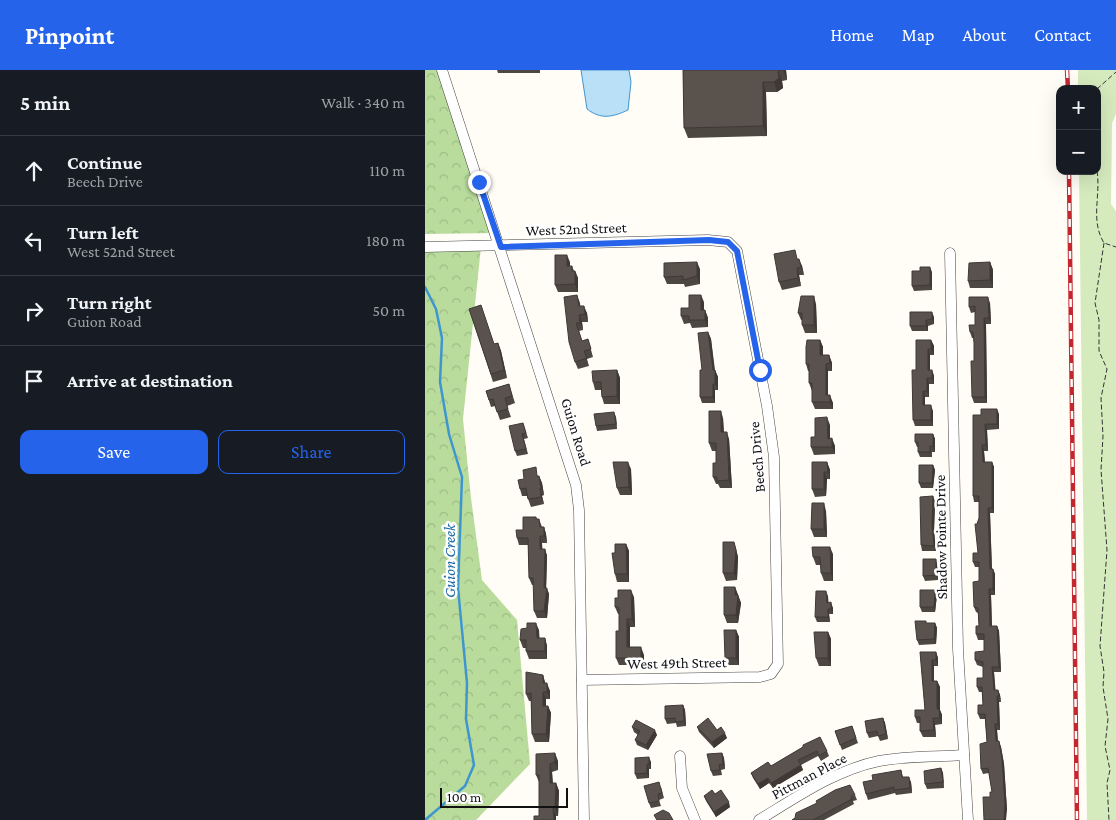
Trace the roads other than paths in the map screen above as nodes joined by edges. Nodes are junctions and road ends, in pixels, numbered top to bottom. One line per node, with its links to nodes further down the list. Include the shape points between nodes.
1 (442, 70): 3 (street, Guion Road)
2 (728, 242): 3 (street, West 52nd Street); 6 (street, Beech Drive, via 737,251 774,457 778,664)
3 (501, 247): 4 (street, West 52nd Street); 7 (street, Guion Road, via 576,485)
4 (425, 248)
5 (951, 253): 8 (street, Shadow Pointe Drive, via 958,649)
6 (771, 674): 7 (street, West 49th Street, via 760,677)
7 (582, 680): 10 (street, Guion Road)
8 (964, 755): 12 (street, Pittman Place, via 890,760 860,766 827,779); 13 (street, Shadow Pointe Drive)
9 (680, 756): 11 (street, via 681,788)
10 (584, 820)
11 (695, 820)
12 (759, 820)
13 (968, 820)

